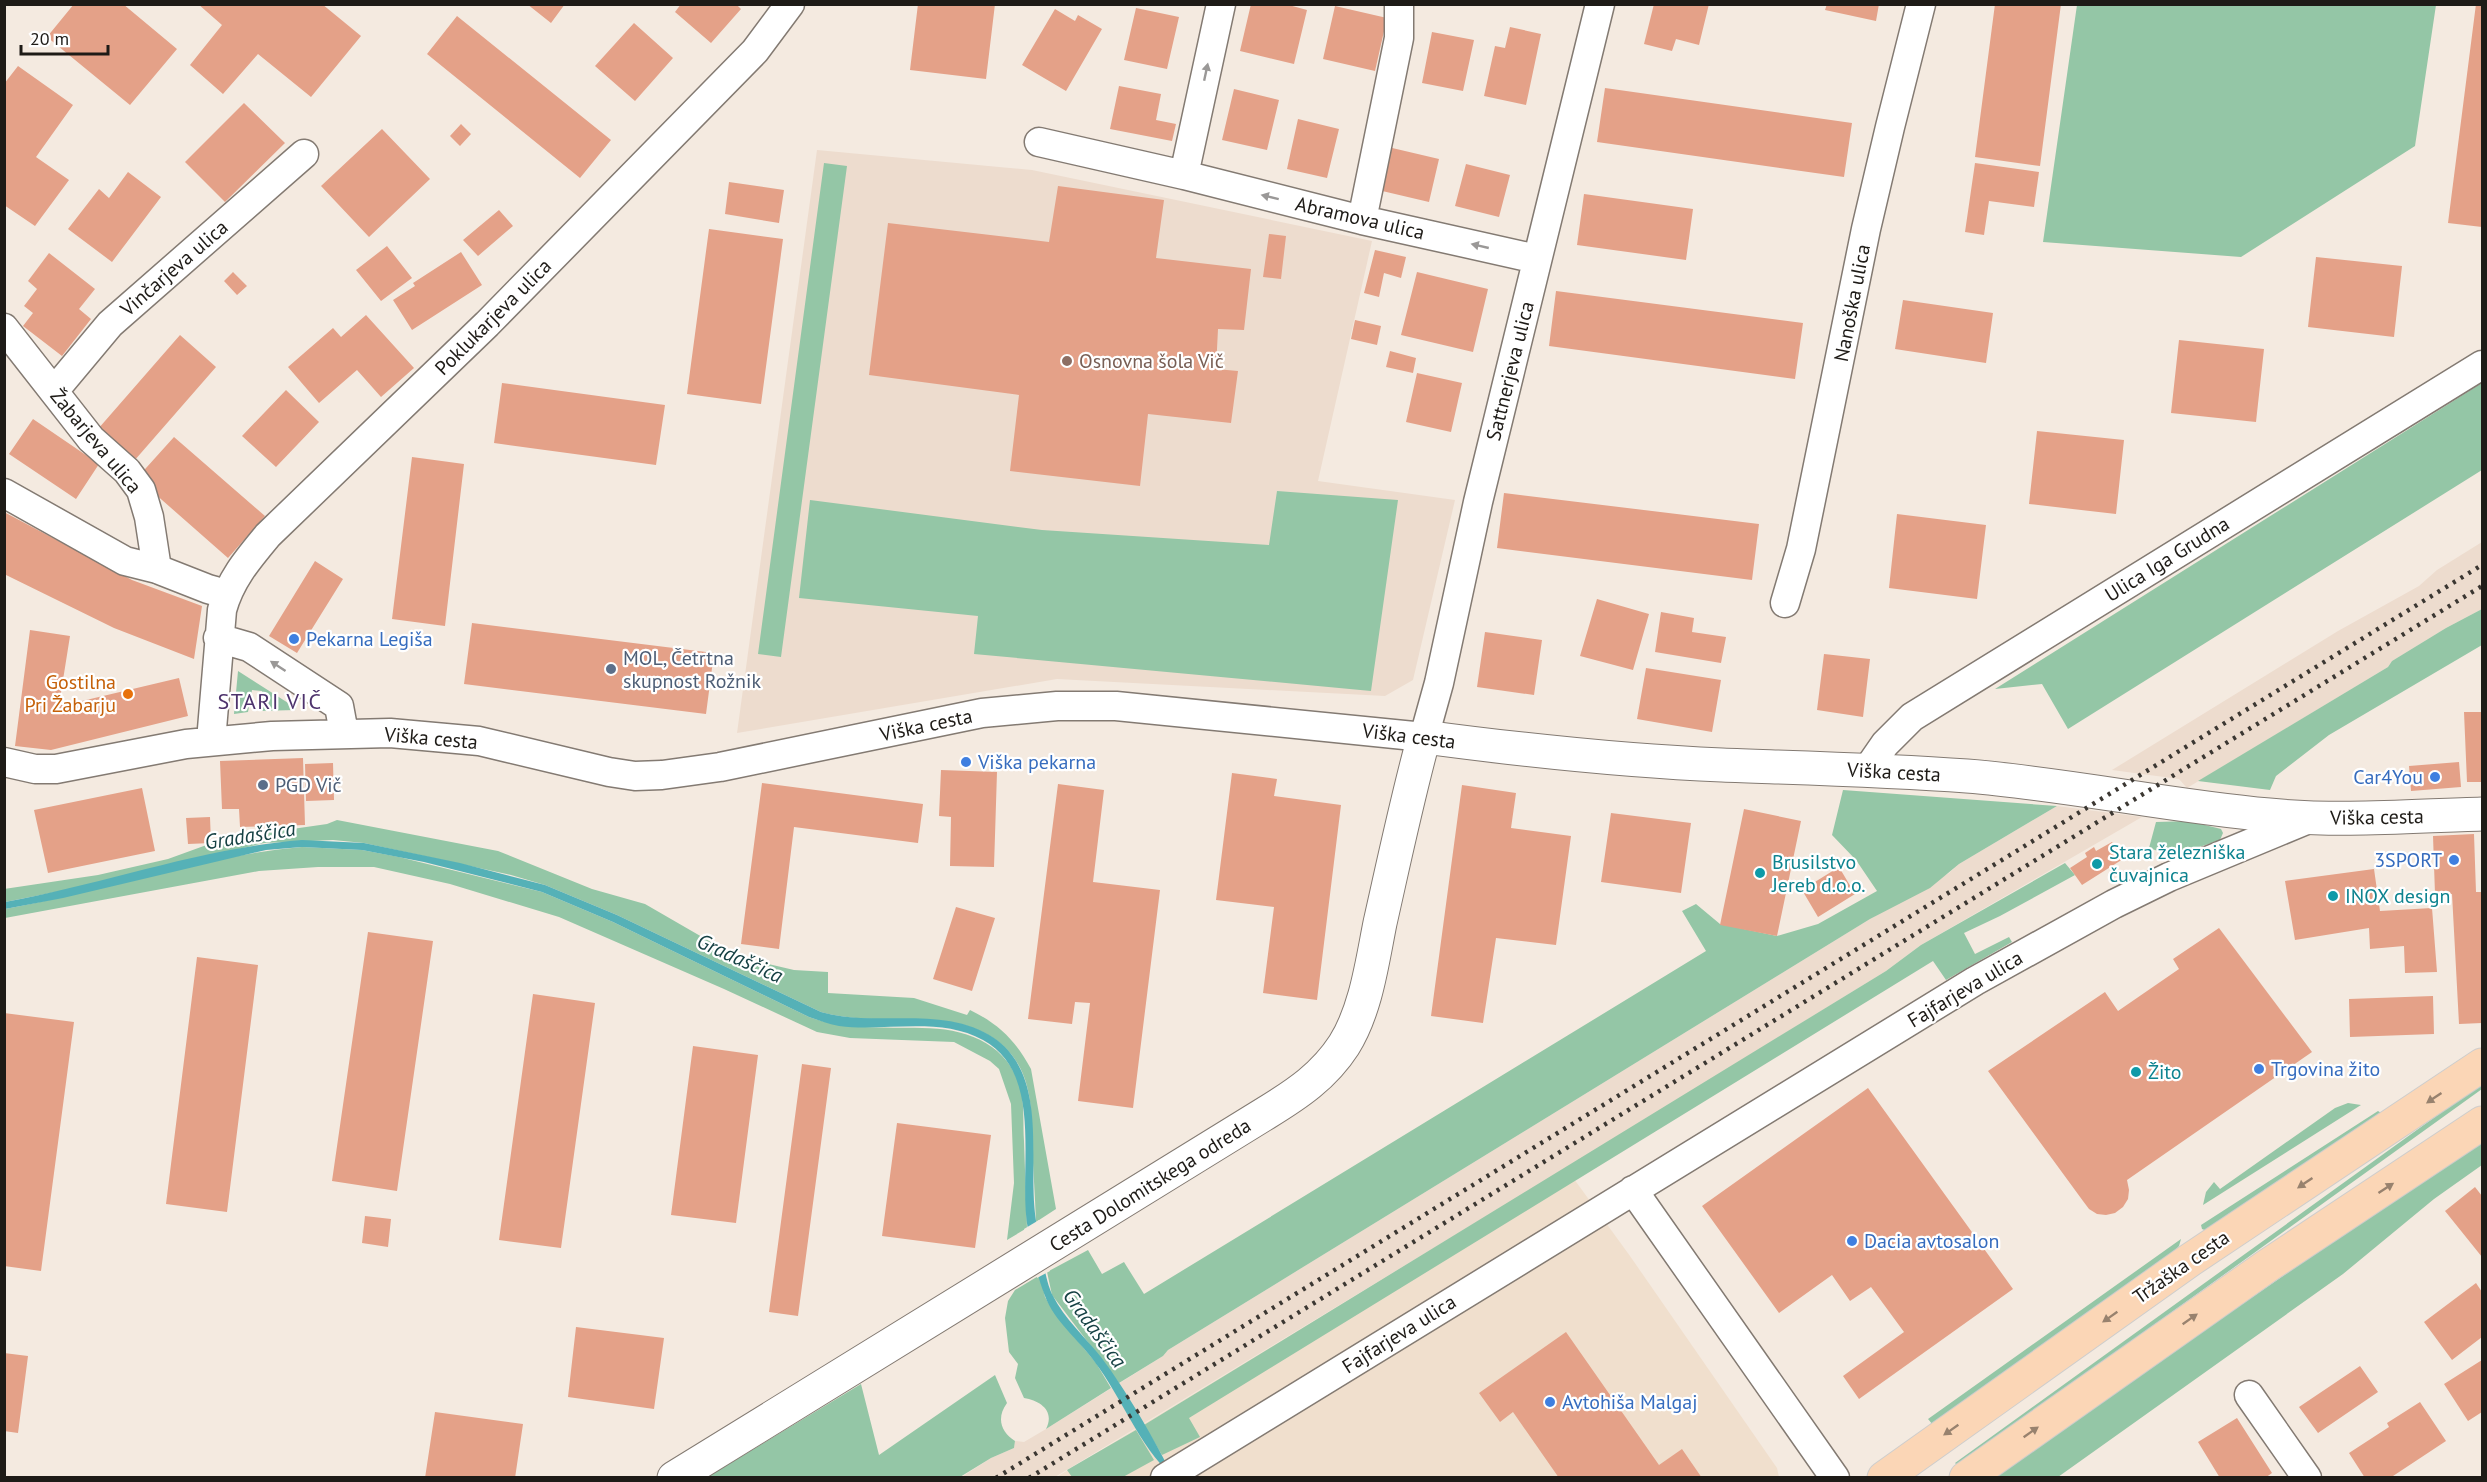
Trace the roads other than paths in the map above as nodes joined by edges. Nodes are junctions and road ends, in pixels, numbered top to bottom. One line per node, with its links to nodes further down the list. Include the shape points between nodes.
1 (790, 4): 16 (street, Poklukarjeva ulica, via 755,51 671,137 487,324 268,536 241,567)
2 (1221, 4): 8 (street, one-way to 2)
3 (1399, 4): 9 (street, via 1399,38)
4 (1600, 4): 10 (street, Sattnerjeva ulica)
5 (1922, 4): 17 (street, Nanoška ulica, via 1882,161 1801,549)
6 (1039, 142): 8 (street, Abramova ulica)
7 (304, 154): 13 (street, Vinčarjeva ulica, via 110,324)
8 (1184, 175): 9 (street, Abramova ulica, one-way to 8)
9 (1362, 220): 10 (street, Abramova ulica, one-way to 9)
10 (1537, 259): 20 (street, Sattnerjeva ulica)
11 (4, 328): 13 (street, Žabarjeva ulica)
12 (2482, 365): 23 (street, Ulica Iga Grudna, via 1912,717 1884,744)
13 (54, 391): 15 (street, Žabarjeva ulica, via 92,439 127,471 141,490)
14 (4, 493): 15 (street, via 125,561)
15 (157, 569): 16 (street)
16 (226, 594): 18 (street, Poklukarjeva ulica)
17 (1785, 603)
18 (218, 638): 19 (street, one-way to 18, via 339,706 249,647); 21 (street)
19 (344, 733): 20 (street, Viška cesta, via 479,741 635,776 686,773 982,713 1057,706 1116,706); 21 (street, Viška cesta)
20 (1424, 737): 23 (street, Viška cesta, via 1720,765); 31 (street, Cesta Dolomitskega odreda, via 1362,1000 1336,1057 1316,1079)
21 (211, 741): 22 (street, Viška cesta, via 56,769)
22 (4, 762)
23 (1867, 770): 25 (street, Viška cesta, via 2031,782 2234,811)
24 (2482, 814): 25 (street, Viška cesta)
25 (2313, 818): 28 (street, Fajfarjeva ulica, via 2169,877 2035,947)
26 (2482, 1065): 33 (main road, Tržaška cesta, one-way to 33, via 2190,1260)
27 (2482, 1123): 34 (main road, one-way to 27, via 2266,1266)
28 (1633, 1190): 30 (street, Fajfarjeva ulica); 32 (street)
29 (2249, 1395): 35 (street)
30 (1176, 1471)
31 (674, 1478)
32 (1835, 1478)
33 (1884, 1478)
34 (1966, 1478)
35 (2307, 1478)

